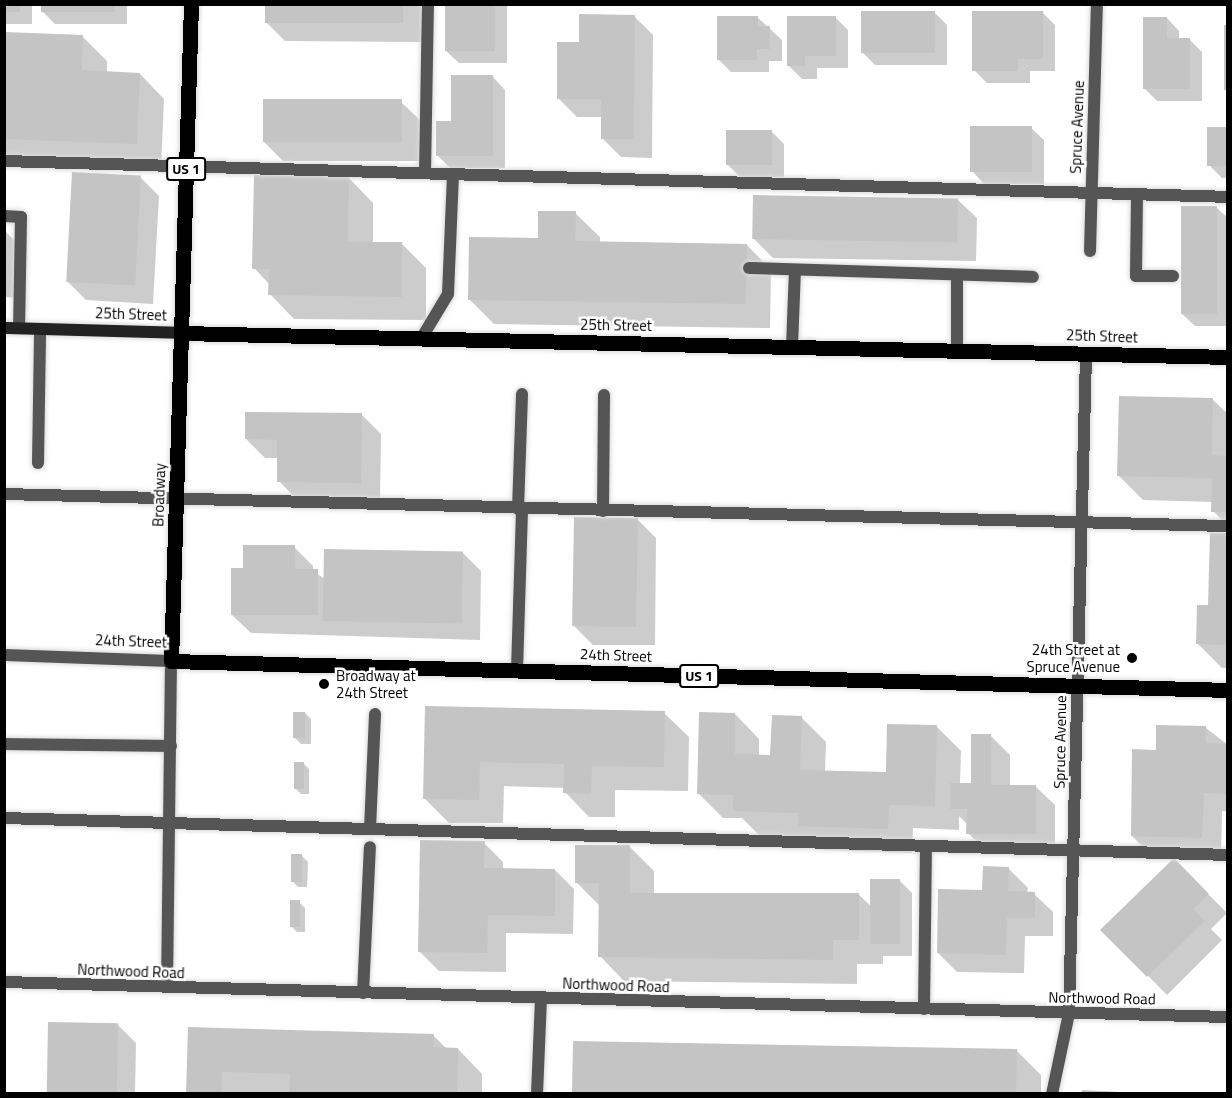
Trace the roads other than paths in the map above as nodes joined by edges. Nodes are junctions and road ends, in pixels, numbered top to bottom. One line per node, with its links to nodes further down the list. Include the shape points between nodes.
1 (191, 4): 5 (main road, Broadway / US 1)
2 (428, 4): 6 (street)
3 (1097, 4): 8 (street, Spruce Avenue)
4 (4, 161): 5 (street)
5 (186, 165): 6 (street); 21 (main road, Broadway / US 1)
6 (424, 173): 7 (street)
7 (453, 174): 8 (street); 22 (street, via 448,294)
8 (1090, 192): 9 (street); 12 (street, Spruce Avenue)
9 (1137, 194): 10 (street); 16 (street, via 1136,276)
10 (1227, 197)
11 (4, 216): 19 (street, via 21,217)
12 (1090, 251)
13 (749, 268): 14 (street)
14 (795, 270): 15 (street); 23 (street)
15 (957, 275): 17 (street); 24 (street)
16 (1173, 276)
17 (1033, 277)
18 (4, 328): 19 (main road, 25th Street)
19 (19, 328): 20 (main road, 25th Street)
20 (40, 329): 21 (main road, 25th Street); 29 (street)
21 (181, 333): 22 (main road, 25th Street); 31 (main road, Broadway / US 1)
22 (421, 339): 23 (main road, 25th Street)
23 (792, 347): 24 (main road, 25th Street)
24 (957, 351): 25 (main road, 25th Street)
25 (1086, 354): 26 (main road, 25th Street); 34 (street, Spruce Avenue)
26 (1227, 357)
27 (522, 394): 32 (street)
28 (604, 395): 33 (street)
29 (38, 463)
30 (4, 494): 31 (street)
31 (176, 501): 32 (street); 37 (main road, Broadway / US 1)
32 (520, 509): 33 (street); 38 (street)
33 (603, 511): 34 (street)
34 (1081, 522): 35 (street); 39 (street, Spruce Avenue)
35 (1227, 526)
36 (4, 655): 37 (street, 24th Street)
37 (171, 661): 38 (main road, 24th Street / US 1); 43 (street, Broadway)
38 (517, 670): 39 (main road, 24th Street / US 1)
39 (1076, 686): 40 (main road, 24th Street / US 1); 49 (street, Spruce Avenue)
40 (1227, 690)
41 (375, 714): 46 (street)
42 (4, 744): 43 (street)
43 (171, 746): 45 (street, Broadway)
44 (4, 818): 45 (street)
45 (170, 823): 46 (street); 52 (street, Broadway)
46 (370, 829): 47 (street)
47 (926, 846): 49 (street); 55 (street)
48 (369, 847): 53 (street)
49 (1072, 851): 50 (street); 56 (street, Spruce Avenue)
50 (1227, 855)
51 (4, 982): 52 (street, Northwood Road)
52 (167, 987): 53 (street, Northwood Road)
53 (363, 993): 54 (street, Northwood Road)
54 (542, 998): 55 (street, Northwood Road); 58 (street)
55 (924, 1009): 56 (street, Northwood Road)
56 (1069, 1013): 57 (street, Northwood Road); 59 (street, Spruce Avenue)
57 (1227, 1017)
58 (537, 1094)
59 (1052, 1094)

